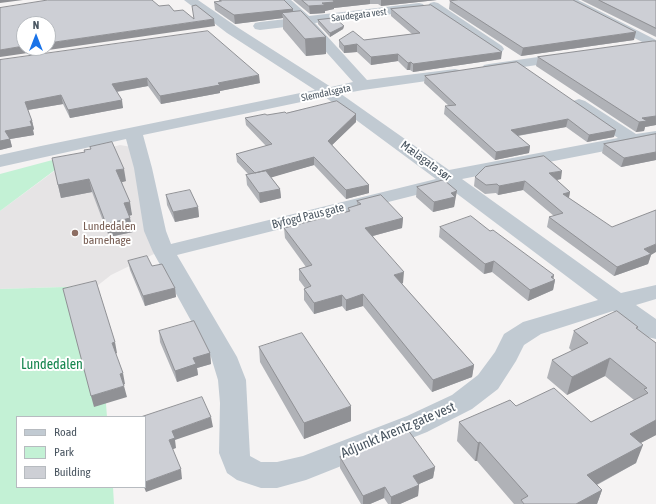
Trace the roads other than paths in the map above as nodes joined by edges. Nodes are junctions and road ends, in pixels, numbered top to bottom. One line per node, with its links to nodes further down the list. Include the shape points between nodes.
1 (190, 0): 19 (street, Mælagata sør, via 224,31 276,56)
2 (284, 0): 8 (street)
3 (380, 0): 7 (street)
4 (569, 0): 12 (street)
5 (450, 4): 6 (street, Saudegata vest)
6 (434, 6): 7 (street, Saudegata vest); 16 (street)
7 (371, 13): 8 (street, Saudegata vest); 10 (street)
8 (306, 21): 9 (street, Saudegata vest); 13 (street)
9 (260, 26)
10 (361, 26)
11 (342, 39): 13 (street)
12 (655, 44): 14 (street)
13 (328, 46): 18 (street)
14 (630, 47)
15 (578, 55): 16 (street, Slemdalsgata)
16 (518, 64): 17 (street); 18 (street, Slemdalsgata)
17 (537, 77)
18 (363, 85): 19 (street, Slemdalsgata)
19 (328, 93): 21 (street, Slemdalsgata); 25 (street, Mælagata sør)
20 (569, 98): 23 (street)
21 (133, 132): 24 (street, Slemdalsgata); 26 (street, via 155,230)
22 (656, 136): 23 (street, Byfogd Paus gate)
23 (633, 140): 25 (street, Byfogd Paus gate)
24 (0, 161)
25 (449, 178): 26 (street, Byfogd Paus gate); 28 (street, Mælagata sør)
26 (164, 252): 28 (street, Adjunkt Arentz gate vest, via 224,357 232,380 234,453 238,464 248,471 261,475 277,475 306,468 418,424 462,402 488,382 507,355 513,340 532,328)
27 (656, 292): 28 (street, Adjunkt Arentz gate vest)
28 (617, 302): 29 (street, Mælagata sør)
29 (656, 331)

